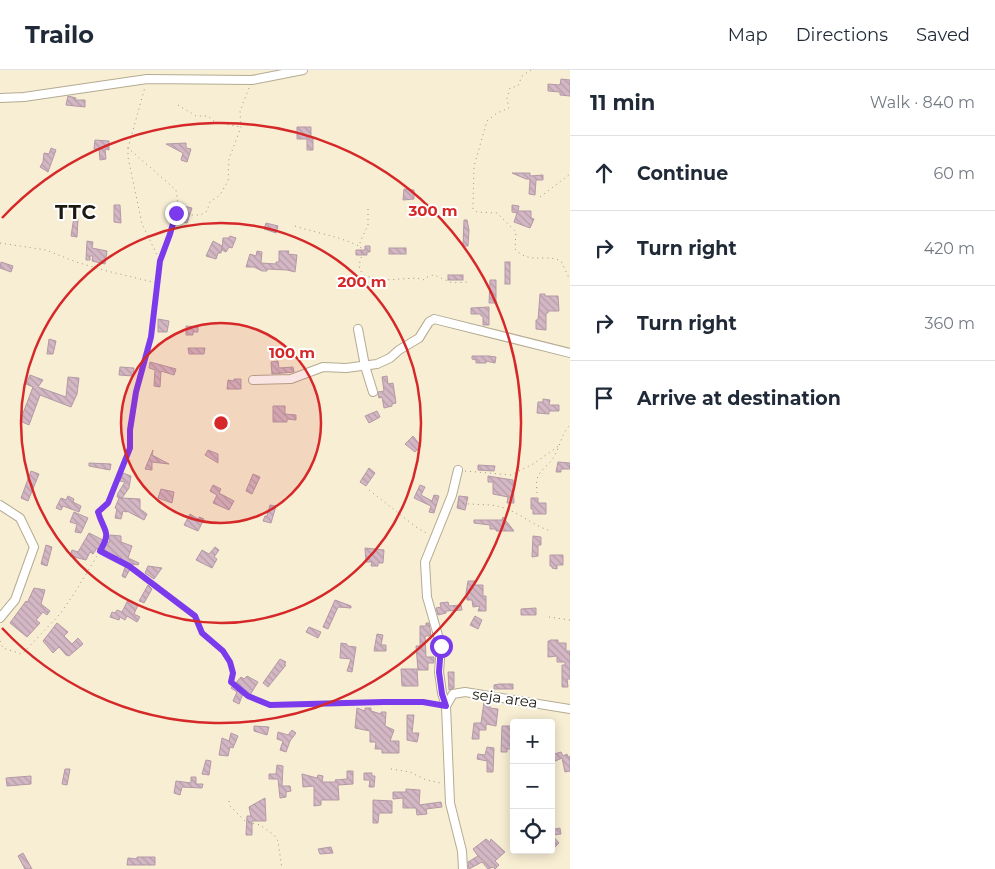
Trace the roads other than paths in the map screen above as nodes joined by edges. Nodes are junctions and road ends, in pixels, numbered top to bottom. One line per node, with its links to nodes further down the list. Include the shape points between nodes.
1 (304, 70): 2 (street, via 252,80 147,80)
2 (0, 98)
3 (358, 329): 5 (street)
4 (570, 353): 5 (street, via 434,319 419,338 390,358)
5 (365, 366): 6 (street, via 323,367 291,379); 7 (street)
6 (253, 380)
7 (373, 392)
8 (458, 470): 11 (street, via 425,562 427,598 441,646 439,672)
9 (0, 505): 10 (street, via 20,518 34,547 15,600)
10 (0, 618)
11 (446, 706): 12 (street, seja area, via 453,694 465,692); 13 (street, via 451,809 462,851)
12 (570, 709)
13 (463, 869)

